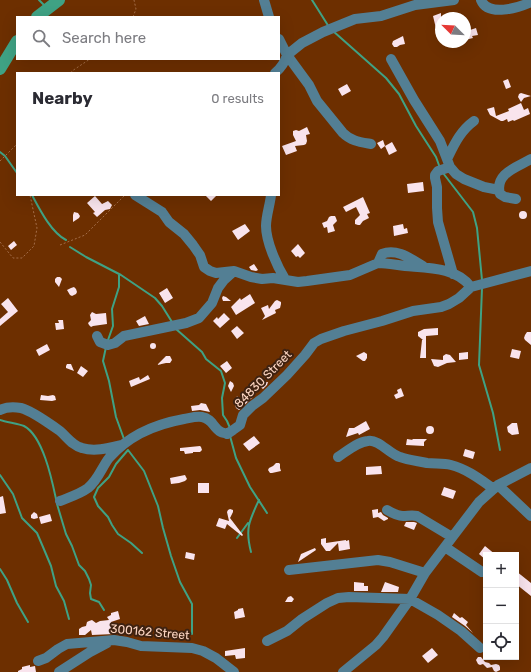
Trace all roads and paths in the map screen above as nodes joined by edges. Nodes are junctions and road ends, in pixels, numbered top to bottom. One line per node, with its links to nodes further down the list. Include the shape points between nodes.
1 (134, 0): 6 (path, via 136,9)
2 (264, 0): 7 (street)
3 (454, 0): 9 (street, via 414,5 381,16 356,19 323,32 302,43)
4 (481, 0): 5 (street, via 483,5 491,9 514,9)
5 (531, 2)
6 (132, 16)
7 (269, 16)
8 (280, 41): 9 (street)
9 (287, 55): 13 (street); 15 (street, via 309,85 317,101 343,133 355,141)
10 (391, 59): 19 (street, via 440,141)
11 (88, 60): 12 (path)
12 (71, 72)
13 (276, 72)
14 (474, 121): 19 (street, via 462,132)
15 (371, 144)
16 (16, 145): 18 (path)
17 (531, 159): 20 (street, via 504,175)
18 (0, 161)
19 (448, 163): 20 (street, via 456,174 469,181); 30 (street, via 438,171 435,178 438,222)
20 (499, 190): 25 (street, via 505,198)
21 (30, 196): 26 (path, via 37,228 34,246 22,258 13,258)
22 (124, 196): 27 (path, via 85,235)
23 (137, 196): 28 (street, via 162,212 169,222 184,234 200,256 204,267 216,273)
24 (271, 196): 31 (street, via 267,236)
25 (516, 199)
26 (0, 242)
27 (60, 245)
28 (234, 271): 31 (street, via 251,277); 33 (street, via 218,288 212,303 199,318 124,336 108,345 100,342)
29 (531, 271): 32 (street, 84830 Street)
30 (453, 274): 31 (street, via 427,268 378,263 350,275 298,282); 32 (street, via 468,282)
31 (285, 279)
32 (471, 287): 35 (street, 84830 Street, via 450,304 408,312 344,331 314,343 287,375 252,406 243,415 240,424 227,434 204,417 194,417 165,423)
33 (97, 336)
34 (0, 410): 35 (street, via 22,408 61,432 80,448 92,450)
35 (122, 446): 39 (street, 84830 Street, via 108,460 91,486)
36 (338, 457): 38 (street, via 361,443 374,441 399,457 459,467)
37 (531, 468): 38 (street)
38 (496, 487): 41 (street); 42 (street, via 479,502)
39 (60, 501)
40 (387, 510): 42 (street, via 402,516 418,516)
41 (531, 516)
42 (452, 536): 43 (street)
43 (445, 547): 45 (street); 46 (street)
44 (289, 570): 46 (street, via 378,560)
45 (482, 572)
46 (425, 573): 47 (street)
47 (410, 599): 49 (street, via 338,598); 50 (street, via 461,631); 54 (street, via 376,645)
48 (114, 640): 51 (street, 300162 Street, via 67,644); 52 (street); 53 (street, 300162 Street, via 141,646 192,648 216,658)
49 (267, 642)
50 (480, 648)
51 (38, 661)
52 (59, 672)
53 (234, 672)
54 (343, 672)

